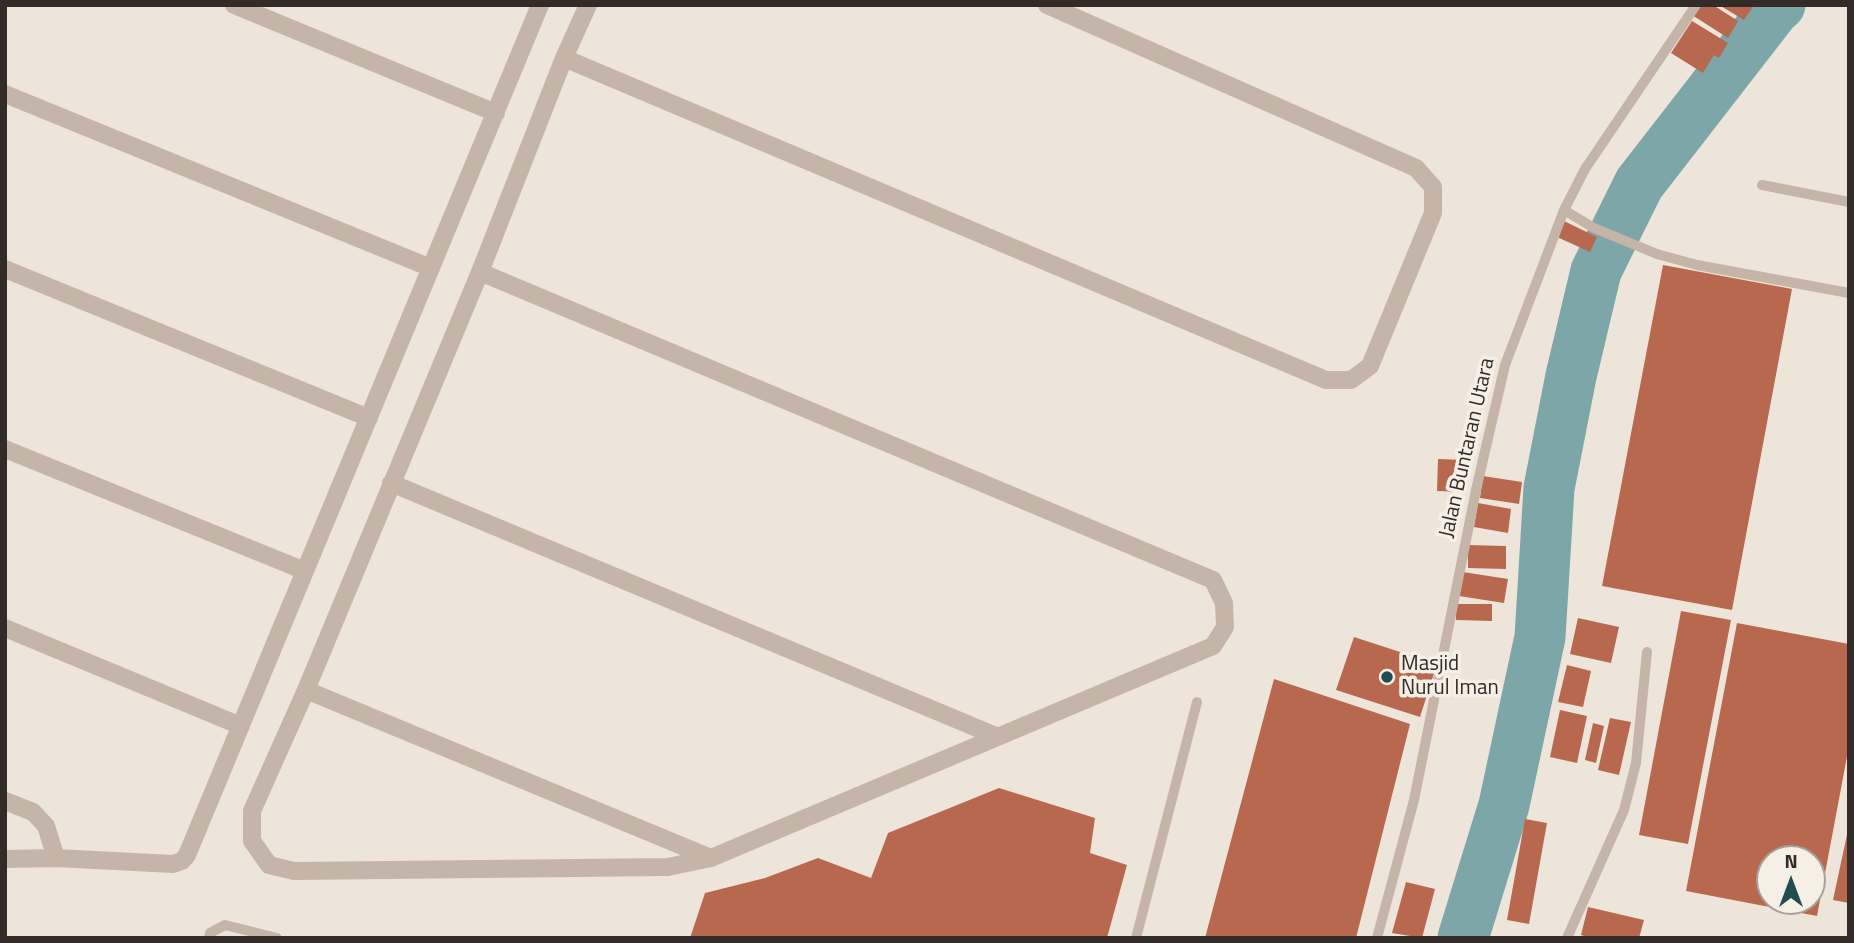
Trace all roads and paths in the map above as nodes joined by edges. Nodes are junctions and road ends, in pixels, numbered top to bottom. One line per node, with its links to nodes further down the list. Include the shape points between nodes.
1 (234, 5): 8 (street)
2 (540, 5): 8 (street)
3 (589, 5): 6 (street)
4 (1046, 5): 6 (street, via 1416,168 1433,187 1433,213 1370,366 1351,380 1326,380)
5 (1696, 5): 11 (lane, Jalan Buntaran Utara, via 1585,169)
6 (564, 58): 14 (street)
7 (5, 94): 12 (street)
8 (496, 113): 12 (street)
9 (1762, 185): 10 (lane)
10 (1849, 202)
11 (1563, 210): 15 (lane, via 1657,254); 33 (lane, Jalan Buntaran Utara, via 1505,365 1414,800)
12 (431, 268): 16 (street)
13 (5, 269): 16 (street)
14 (480, 272): 18 (street); 25 (street, via 1213,580 1224,603 1225,627 1213,646)
15 (1849, 293)
16 (369, 418): 19 (street)
17 (5, 449): 19 (street)
18 (391, 483): 22 (street); 25 (street)
19 (305, 571): 24 (street)
20 (5, 628): 24 (street)
21 (1647, 652): 34 (lane, via 1636,763 1623,810)
22 (306, 690): 28 (street); 28 (street, via 252,811 252,841 269,865 294,871 668,867)
23 (1197, 702): 32 (lane)
24 (241, 726): 27 (street, via 181,861)
25 (996, 736): 28 (street)
26 (5, 801): 27 (street, via 33,812 46,826)
27 (56, 858): 29 (street)
28 (711, 858)
29 (5, 859)
30 (209, 935): 31 (lane, via 225,925)
31 (277, 938)
32 (1136, 938)
33 (1377, 938)
34 (1567, 938)

